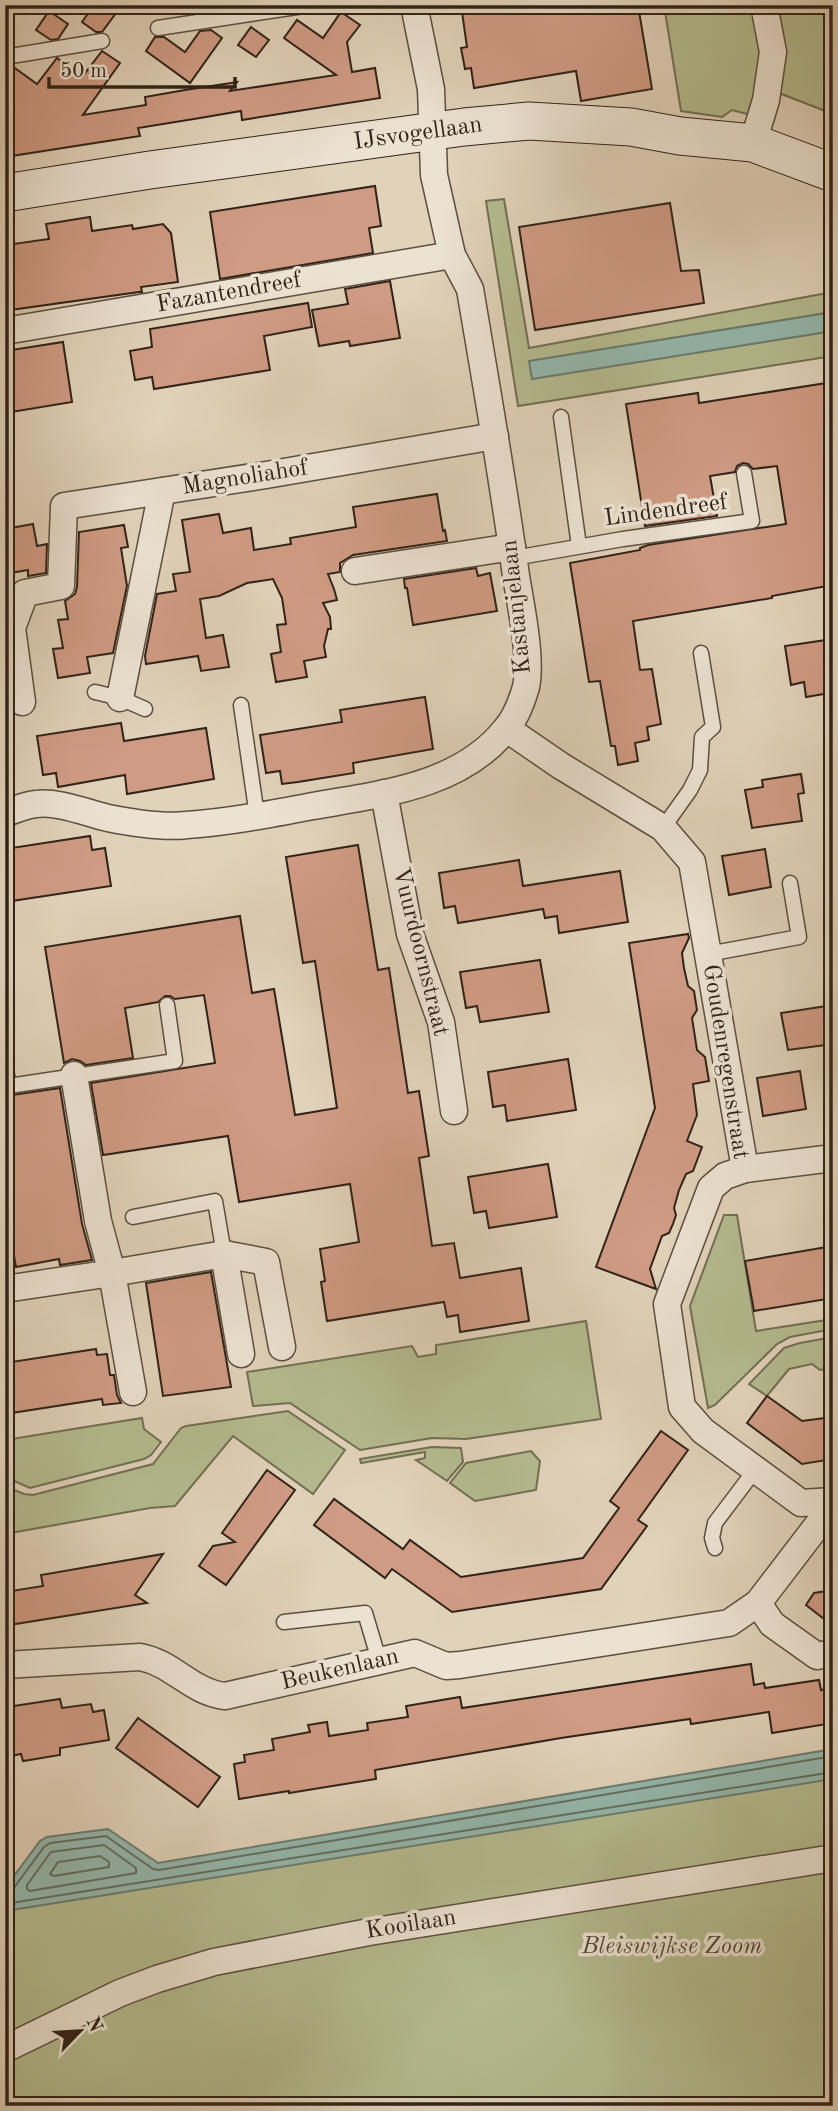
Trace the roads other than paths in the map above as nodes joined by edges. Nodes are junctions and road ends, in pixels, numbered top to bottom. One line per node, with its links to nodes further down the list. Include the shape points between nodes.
1 (310, 5): 4 (lane)
2 (414, 5): 7 (street, Kastanjelaan, via 431,89)
3 (764, 5): 8 (street, via 773,52)
4 (158, 28)
5 (102, 41): 6 (lane)
6 (5, 57)
7 (431, 132): 8 (street, IJsvogellaan, via 529,121 631,127); 10 (street, IJsvogellaan); 11 (street, Kastanjelaan, via 434,175)
8 (753, 143): 9 (street, IJsvogellaan)
9 (831, 172)
10 (5, 193)
11 (453, 255): 12 (street, Fazantendreef); 14 (street, Kastanjelaan, via 470,289)
12 (5, 331)
13 (561, 417): 17 (lane, Lindendreef)
14 (495, 436): 16 (street, Magnoliahof); 18 (street, Kastanjelaan)
15 (744, 472): 17 (lane, Lindendreef, via 752,521)
16 (162, 491): 21 (street, Magnoliahof); 22 (street, via 64,506 61,586 25,593 12,628)
17 (579, 546): 18 (lane, Lindendreef)
18 (513, 552): 19 (street); 25 (street, Kastanjelaan, via 526,646 526,685)
19 (355, 571)
20 (701, 653): 29 (lane, via 713,727 702,737 700,770)
21 (108, 695): 24 (lane)
22 (22, 702)
23 (241, 705): 28 (lane)
24 (145, 709)
25 (506, 729): 26 (street, Kastanjelaan, via 460,768); 29 (street, Goudenregenstraat)
26 (384, 793): 28 (street, Kastanjelaan); 36 (street, Vuurdoornstraat, via 410,934 440,1022)
27 (5, 813): 28 (street, Kastanjelaan, via 38,803 184,826)
28 (257, 816)
29 (663, 828): 31 (street, Goudenregenstraat, via 692,862)
30 (790, 883): 31 (lane, via 799,937)
31 (708, 954): 38 (street, Goudenregenstraat)
32 (167, 1004): 34 (lane, via 175,1061)
33 (5, 1064): 35 (lane)
34 (74, 1075): 35 (lane); 41 (street, via 98,1221)
35 (7, 1086)
36 (454, 1111)
37 (833, 1158): 38 (street)
38 (745, 1169): 46 (street, Goudenregenstraat, via 725,1175 711,1188 667,1304 682,1407 703,1432)
39 (133, 1217): 40 (lane, via 215,1201)
40 (224, 1254): 41 (street); 43 (street, via 266,1262); 44 (street)
41 (112, 1273): 42 (street); 45 (street)
42 (5, 1289)
43 (282, 1347)
44 (242, 1354)
45 (132, 1392)
46 (755, 1470): 47 (street, Goudenregenstraat, via 801,1503); 48 (lane, via 715,1523)
47 (833, 1503): 49 (street, Beukenlaan)
48 (715, 1548)
49 (758, 1603): 51 (street, via 772,1624 817,1656); 52 (street, Beukenlaan, via 729,1623 460,1665 446,1666 415,1653)
50 (284, 1622): 52 (lane, via 365,1613)
51 (833, 1653)
52 (379, 1660): 53 (street, Beukenlaan, via 225,1696 203,1691 152,1659 139,1657)
53 (5, 1665)
54 (833, 1857): 55 (street, Kooilaan, via 369,1932 214,1962 120,1993)
55 (5, 2049)

